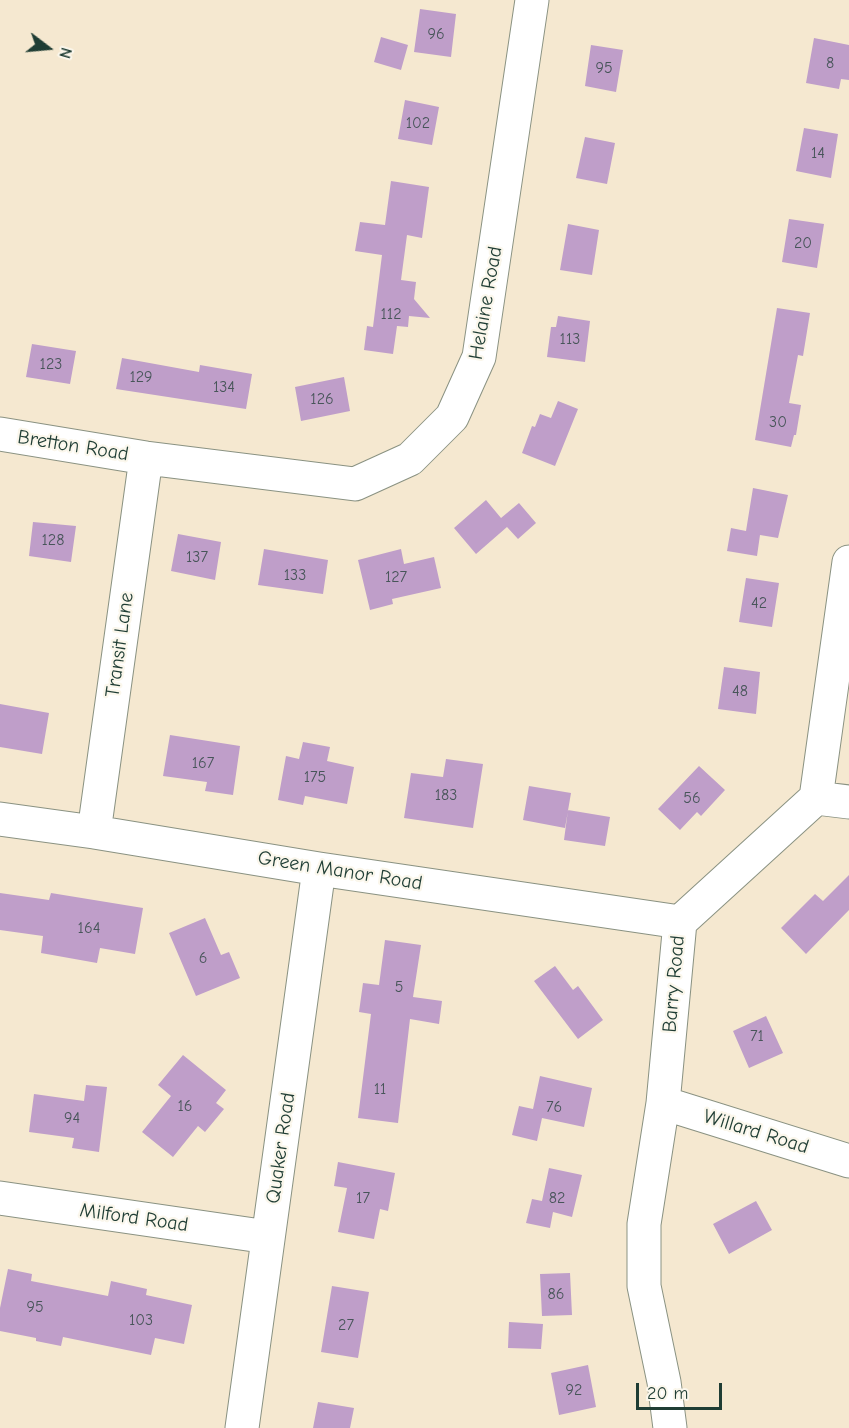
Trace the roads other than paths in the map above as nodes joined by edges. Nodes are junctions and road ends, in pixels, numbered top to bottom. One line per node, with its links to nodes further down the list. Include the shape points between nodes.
1 (532, 0): 3 (street, Helaine Road, via 479,357 452,417 410,459 356,484)
2 (0, 434): 3 (street, Bretton Road)
3 (146, 458): 8 (street, Transit Lane)
4 (849, 562): 5 (street)
5 (816, 798): 6 (street); 10 (street, Barry Road)
6 (849, 802)
7 (0, 819): 8 (street, Green Manor Road)
8 (94, 832): 9 (street, Green Manor Road)
9 (319, 869): 10 (street, Green Manor Road); 14 (street, Quaker Road)
10 (680, 922): 11 (street, Barry Road)
11 (663, 1103): 12 (street, Willard Road); 16 (street, Barry Road, via 644,1224 644,1286)
12 (849, 1161)
13 (0, 1198): 14 (street, Milford Road)
14 (268, 1237): 15 (street, Quaker Road)
15 (242, 1428)
16 (670, 1428)

